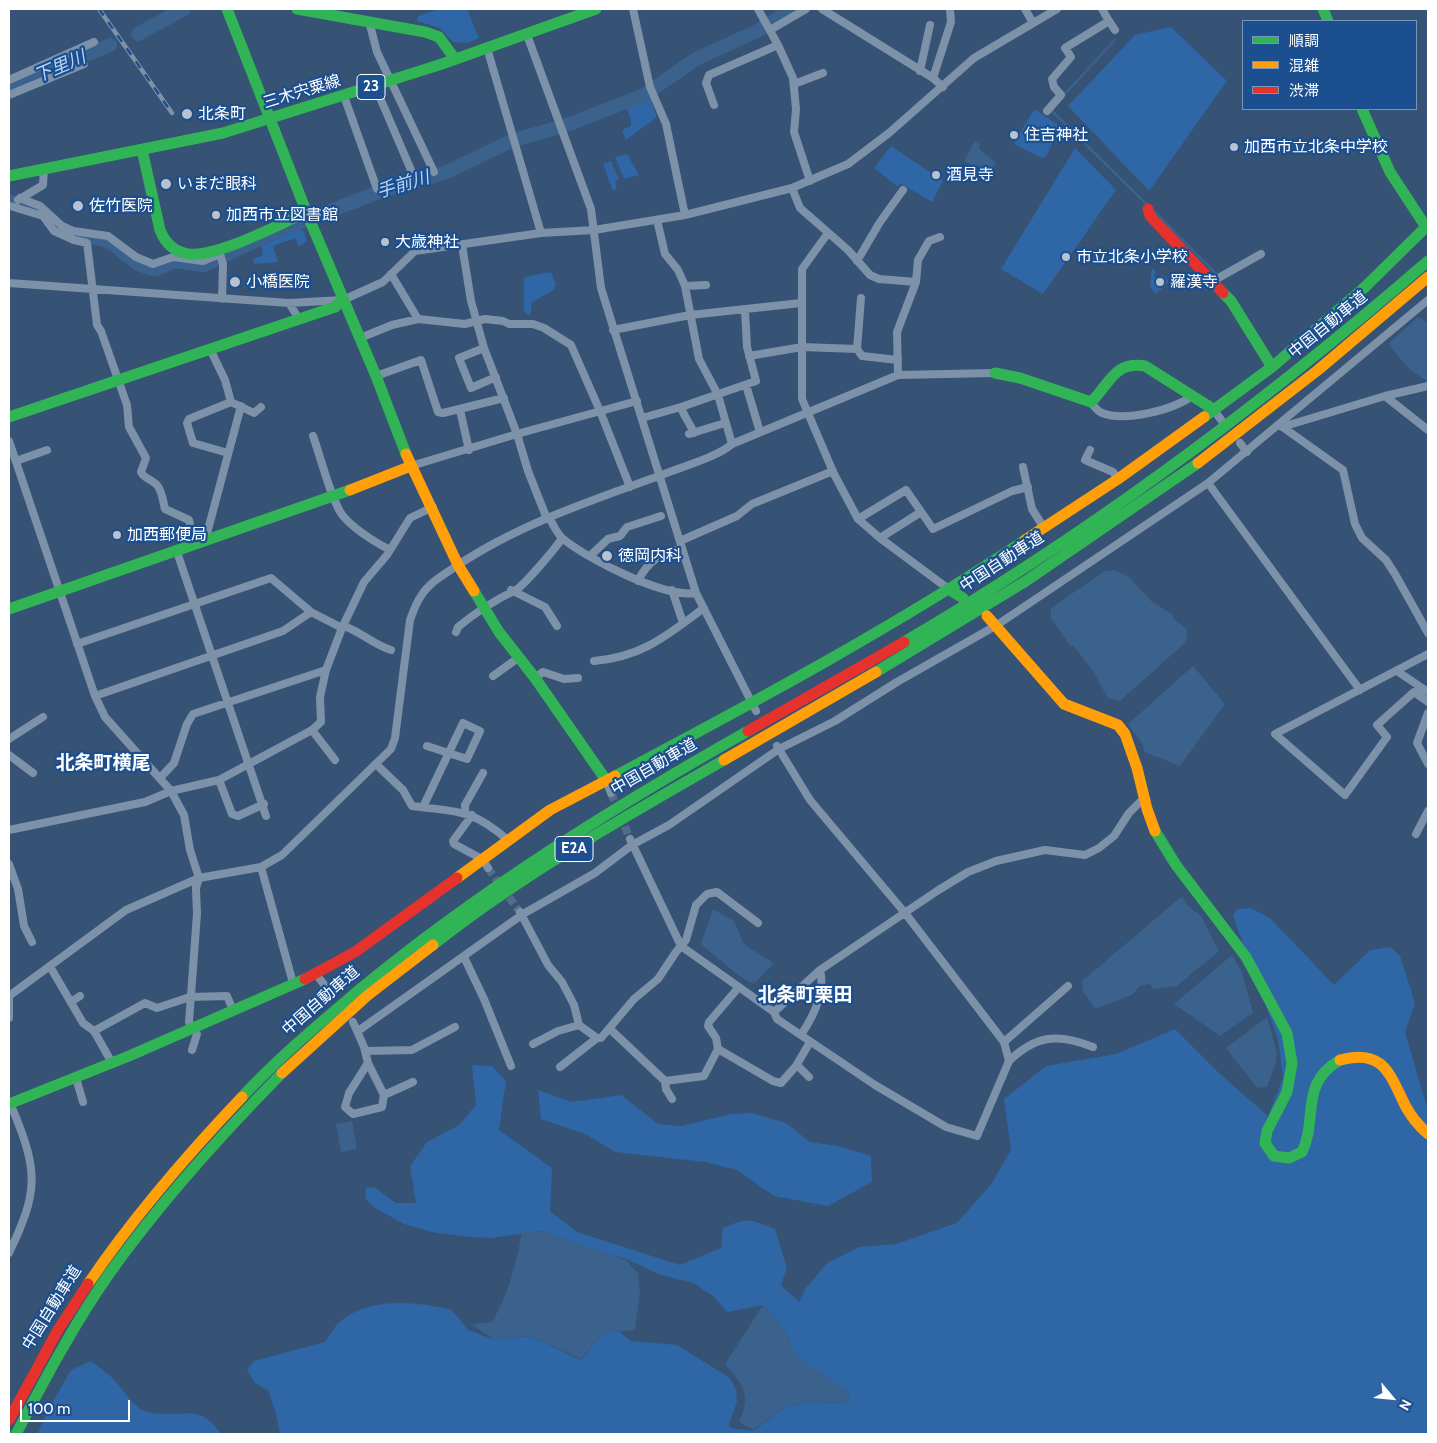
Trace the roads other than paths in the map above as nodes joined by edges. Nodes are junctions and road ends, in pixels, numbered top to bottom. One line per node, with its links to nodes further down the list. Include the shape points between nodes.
1 (227, 9): 39 (main road)
2 (297, 9): 12 (main road)
3 (596, 9): 18 (main road, 三木宍粟線 / 23)
4 (633, 9): 53 (street, via 651,90 666,124)
5 (758, 9): 16 (street)
6 (806, 9): 16 (street)
7 (823, 9): 25 (street)
8 (950, 9): 28 (street, via 951,22)
9 (1025, 9): 14 (street)
10 (1057, 9): 14 (street)
11 (1102, 9): 13 (street)
12 (369, 21): 22 (main road, via 440,37); 30 (street, via 377,52)
13 (1109, 21): 17 (street); 38 (street, via 1065,48 1070,57 1052,79 1061,95)
14 (1033, 23): 33 (street, via 974,58)
15 (930, 25): 25 (street)
16 (768, 27): 20 (street)
17 (1115, 30)
18 (527, 35): 21 (main road, 三木宍粟線 / 23); 56 (street, via 591,209)
19 (94, 42): 23 (street)
20 (778, 45): 31 (street); 36 (street, via 709,75 706,82)
21 (487, 48): 22 (main road, 三木宍粟線 / 23); 57 (street)
22 (455, 59): 30 (main road, 三木宍粟線 / 23)
23 (54, 60): 26 (street); 29 (street)
24 (84, 64): 26 (street)
25 (920, 71): 28 (street)
26 (59, 74): 34 (street)
27 (823, 74): 31 (street)
28 (933, 78): 33 (street)
29 (9, 80)
30 (391, 80): 32 (main road, 三木宍粟線 / 23); 42 (street)
31 (794, 84): 45 (street, via 794,132)
32 (375, 86): 35 (main road, 三木宍粟線 / 23); 44 (street)
33 (943, 86): 45 (street, via 860,156)
34 (9, 94)
35 (344, 96): 39 (main road, 三木宍粟線 / 23); 47 (street)
36 (714, 105)
37 (1362, 110): 55 (main road, via 1390,172)
38 (1047, 111)
39 (271, 120): 40 (main road, 三木宍粟線 / 23); 52 (main road)
40 (142, 150): 41 (main road, 三木宍粟線 / 23); 52 (main road, via 161,232 171,246 184,253 212,251)
41 (44, 168): 43 (main road, 三木宍粟線 / 23); 49 (street, via 43,184)
42 (434, 172)
43 (9, 176)
44 (414, 177)
45 (810, 181): 46 (street)
46 (792, 188): 53 (street); 58 (street, via 800,208)
47 (377, 189)
48 (903, 190): 62 (street)
49 (20, 198): 50 (street); 74 (street, via 40,206 62,226 73,231 108,236 136,258 153,264 173,257 203,261 221,258)
50 (9, 206): 71 (street, via 42,216 54,231 87,242)
51 (1148, 209): 66 (main road, via 1156,222)
52 (306, 212): 75 (main road)
53 (685, 215): 54 (street)
54 (657, 220): 56 (street); 70 (street, via 665,254 678,270)
55 (1427, 226): 92 (main road, via 1365,287)
56 (594, 230): 57 (street); 84 (street, via 601,288)
57 (541, 232): 60 (street)
58 (828, 233): 62 (street); 78 (street, via 802,269)
59 (940, 237): 67 (street, via 929,241 918,260)
60 (462, 245): 64 (street, via 415,251); 83 (street)
61 (1260, 254): 66 (street)
62 (857, 261): 67 (street, via 870,275 879,279)
63 (1428, 261): 72 (main road, 中国自動車道 / E2A)
64 (391, 274): 75 (street, via 383,282); 81 (street)
65 (1428, 277): 72 (main road, 中国自動車道 / E2A)
66 (1213, 281): 92 (main road, via 1231,302)
67 (916, 282): 91 (street, via 897,332)
68 (9, 283): 71 (street)
69 (706, 285): 70 (street)
70 (685, 286): 80 (street)
71 (91, 288): 74 (street); 97 (street, via 97,325)
72 (1402, 292): 100 (main road, 中国自動車道 / E2A)
73 (860, 298): 89 (street)
74 (222, 299): 77 (street)
75 (343, 300): 77 (street); 82 (main road, via 335,307); 85 (main road)
76 (1428, 300): 119 (street)
77 (289, 303): 82 (street)
78 (801, 303): 79 (street); 86 (street)
79 (745, 310): 80 (street); 90 (street)
80 (690, 314): 84 (street); 101 (street, via 699,359)
81 (418, 319): 83 (street, via 465,324); 85 (street)
82 (299, 320): 88 (main road)
83 (476, 322): 87 (street); 113 (street, via 485,319 509,324 534,324 571,345)
84 (613, 330): 106 (street)
85 (360, 338): 95 (main road)
86 (802, 347): 89 (street); 90 (street); 114 (street, via 802,399)
87 (484, 348): 96 (street); 96 (street, via 459,358 471,388)
88 (210, 349): 97 (main road); 105 (street, via 225,380)
89 (857, 349): 91 (street, via 862,356)
90 (749, 356): 98 (street, via 756,380)
91 (898, 360): 94 (street)
92 (1272, 367): 112 (main road)
93 (995, 373): 94 (street); 107 (main road, via 1021,378)
94 (898, 375): 114 (street)
95 (376, 376): 111 (street, via 421,360 438,412); 133 (main road)
96 (496, 377): 104 (street)
97 (119, 379): 115 (main road); 152 (street, via 127,405 129,427 146,458 141,472 159,488 165,509 191,524)
98 (746, 385): 101 (street); 121 (street)
99 (1428, 386): 103 (street)
100 (1280, 393): 283 (main road, 中国自動車道 / E2A, via 1259,402 1064,542 936,623 572,835 402,954 297,1043 195,1147 143,1207 75,1298); 284 (main road, 中国自動車道 / E2A, via 1266,412 1073,551 897,660 628,815 514,887 409,963 270,1086 153,1214 85,1307 35,1393)
101 (718, 395): 110 (street); 118 (street)
102 (1192, 396): 107 (street, via 1181,404 1120,416 1101,413); 107 (main road, via 1145,366 1126,364); 112 (main road)
103 (1386, 396): 119 (street); 120 (street)
104 (504, 398): 111 (street); 122 (street)
105 (231, 402): 108 (street); 131 (street, via 189,419 187,423 193,443)
106 (637, 402): 113 (street); 116 (street)
107 (1091, 402)
108 (241, 406): 109 (street, via 254,413); 131 (street)
109 (261, 407)
110 (681, 407): 116 (street); 118 (street, via 691,433)
111 (460, 410): 128 (street)
112 (1213, 410): 117 (street); 137 (main road)
113 (600, 411): 122 (street); 139 (street)
114 (808, 413): 121 (street); 135 (street)
115 (9, 417)
116 (642, 418): 136 (street)
117 (1222, 421)
118 (725, 423): 126 (street)
119 (1281, 427): 130 (street); 174 (street, via 1343,470 1355,524 1362,538 1386,560)
120 (1428, 430)
121 (760, 432): 126 (street)
122 (518, 434): 128 (street); 145 (street, via 528,471)
123 (313, 436): 141 (street)
124 (9, 441): 132 (street)
125 (1240, 443): 130 (street)
126 (732, 444): 136 (street)
127 (47, 450): 132 (street)
128 (469, 450): 133 (street)
129 (1090, 450): 137 (street, via 1085,460 1113,472)
130 (1247, 452): 138 (street)
131 (228, 453): 150 (street)
132 (16, 461): 160 (street)
133 (411, 466): 141 (main road); 142 (main road)
134 (1023, 467): 140 (street)
135 (833, 471): 146 (street); 151 (street, via 752,504 737,516)
136 (659, 476): 139 (street); 151 (street)
137 (1118, 479): 147 (main road)
138 (1208, 483): 170 (street); 186 (street)
139 (630, 487): 145 (street)
140 (1028, 487): 143 (street, via 1012,491 933,529); 147 (street, via 1032,510)
141 (334, 496): 150 (main road); 153 (street, via 344,517 364,536)
142 (432, 508): 153 (street, via 410,518); 155 (main road)
143 (921, 512): 146 (street, via 906,490); 149 (street)
144 (661, 516): 154 (street, via 626,527 620,536 608,539)
145 (548, 519): 148 (street); 155 (street, via 500,540)
146 (858, 519): 149 (street)
147 (1044, 528): 159 (main road)
148 (562, 538): 154 (street); 157 (street, via 549,557 516,589)
149 (880, 538): 159 (street)
150 (205, 541): 152 (main road)
151 (681, 544): 156 (street, via 658,556); 161 (street)
152 (182, 550): 160 (main road); 163 (street)
153 (390, 550): 172 (street, via 364,582)
154 (590, 556): 156 (street)
155 (458, 565): 164 (main road); 224 (street, via 436,580 421,595 414,608 396,738 391,749 282,855)
156 (638, 581): 158 (street)
157 (511, 590): 164 (street); 171 (street, via 546,607)
158 (672, 590): 161 (street); 169 (street)
159 (950, 590): 162 (main road); 191 (main road)
160 (60, 591): 166 (main road); 175 (street)
161 (696, 594): 165 (street)
162 (962, 598)
163 (195, 603): 167 (street, via 271,578); 175 (street); 177 (street)
164 (483, 607): 173 (street); 179 (main road)
165 (704, 608): 169 (street); 191 (street)
166 (9, 609)
167 (310, 612): 172 (street); 177 (street, via 283,631)
168 (987, 616): 170 (main road)
169 (683, 623): 180 (street, via 639,652)
170 (997, 625): 198 (street, via 835,721); 212 (main road, via 1064,704 1118,725 1125,734 1137,768)
171 (557, 626)
172 (343, 627): 176 (street, via 353,629); 181 (street)
173 (456, 632)
174 (1428, 633)
175 (77, 644): 188 (street)
176 (391, 650)
177 (211, 654): 188 (street); 189 (street)
178 (1428, 654): 182 (street)
179 (518, 658): 183 (street); 184 (main road)
180 (594, 661)
181 (326, 670): 189 (street); 195 (street, via 320,697 321,722)
182 (1397, 671): 186 (street); 187 (street)
183 (493, 676)
184 (535, 678): 185 (street, via 543,672 564,679); 209 (main road)
185 (578, 678)
186 (1360, 690): 190 (street, via 1276,734 1345,796 1388,737 1377,725 1414,692)
187 (1428, 692)
188 (95, 696): 207 (street, via 105,717)
189 (228, 702): 202 (street); 207 (street, via 193,714 174,763)
190 (1428, 702): 192 (street)
191 (754, 707): 209 (main road)
192 (1428, 708)
193 (1428, 713): 203 (street, via 1417,743)
194 (43, 717): 196 (street)
195 (312, 730): 201 (street); 202 (street)
196 (9, 739)
197 (427, 746): 199 (street)
198 (778, 747): 221 (street, via 669,825); 228 (street, via 808,796)
199 (449, 752): 199 (street, via 467,759 480,731 464,723); 214 (street)
200 (9, 755): 205 (street)
201 (335, 760)
202 (249, 764): 208 (street); 213 (street)
203 (1428, 764)
204 (380, 768): 214 (street, via 403,790 412,806)
205 (32, 773)
206 (484, 773): 216 (street, via 465,805)
207 (160, 778): 210 (street)
208 (219, 780): 210 (street); 213 (street, via 232,814 238,816)
209 (606, 780): 211 (street); 220 (main road, via 550,810)
210 (171, 791): 218 (street, via 145,802); 226 (street, via 184,815)
211 (611, 793)
212 (1143, 799): 228 (street, via 1114,836 1085,855 1045,850 996,861 968,872); 281 (main road, via 1156,833 1246,957 1287,1033 1292,1063 1287,1092 1267,1130 1265,1143 1274,1156 1294,1158 1302,1152 1318,1081 1332,1062 1346,1057 1361,1055 1382,1065 1398,1084 1410,1115)
213 (264, 804): 217 (street)
214 (423, 807): 216 (street)
215 (1428, 811): 219 (street)
216 (468, 813): 220 (street, via 488,823); 222 (street, via 454,844)
217 (266, 816)
218 (9, 830)
219 (1416, 834)
220 (508, 840): 222 (main road)
221 (631, 842): 227 (street, via 595,872); 231 (street)
222 (485, 863): 235 (main road, via 355,952)
223 (9, 864): 225 (street)
224 (261, 867): 226 (street); 236 (street)
225 (10, 874): 230 (street, via 18,889 24,926)
226 (199, 878): 240 (street, via 126,910); 242 (street)
227 (521, 912): 232 (street); 248 (street, via 548,965 574,1005)
228 (905, 913): 234 (street); 257 (street)
229 (758, 923): 231 (street, via 717,892 707,894 696,906 686,940)
230 (32, 942)
231 (681, 946): 238 (street); 251 (street, via 658,979 634,999)
232 (464, 957): 253 (street); 267 (street)
233 (52, 970): 243 (street)
234 (820, 970): 245 (street); 254 (street, via 820,996)
235 (316, 974): 236 (main road); 239 (street)
236 (293, 983): 244 (main road)
237 (1068, 986): 257 (street)
238 (739, 987): 245 (street); 260 (street, via 708,1022)
239 (332, 995)
240 (9, 996): 246 (street)
241 (80, 996): 243 (street)
242 (190, 997): 244 (street, via 227,996); 250 (street, via 189,1022); 252 (street, via 157,1008 145,1003)
243 (71, 1002): 252 (street, via 83,1022)
244 (233, 1010): 250 (main road)
245 (774, 1012): 254 (street, via 777,1019)
246 (9, 1018)
247 (353, 1022): 253 (street)
248 (579, 1024): 255 (street); 258 (street, via 558,1030)
249 (455, 1026): 262 (street, via 412,1050)
250 (193, 1028): 261 (street, via 197,1034); 264 (main road)
251 (610, 1029): 255 (street); 272 (street)
252 (94, 1031): 264 (street)
253 (358, 1031): 262 (street)
254 (801, 1035): 256 (street)
255 (597, 1038): 268 (street)
256 (810, 1042): 263 (street, via 946,1127 977,1136); 266 (street)
257 (1004, 1042): 263 (street)
258 (533, 1044)
259 (1093, 1047): 263 (street, via 1072,1040 1050,1038 1036,1041)
260 (718, 1049): 266 (street, via 778,1083); 269 (street)
261 (192, 1050)
262 (366, 1051): 265 (street)
263 (1009, 1061)
264 (112, 1063): 271 (main road)
265 (368, 1063): 275 (street); 275 (street, via 345,1107 353,1114 359,1114 382,1107)
266 (796, 1065): 270 (street)
267 (511, 1066)
268 (560, 1067)
269 (704, 1076): 272 (street); 274 (street)
270 (809, 1077)
271 (76, 1078): 278 (street); 279 (main road)
272 (665, 1081): 277 (street)
273 (412, 1082): 275 (street)
274 (710, 1084)
275 (384, 1095)
276 (9, 1099): 279 (street)
277 (672, 1099)
278 (83, 1102)
279 (9, 1104): 280 (street)
280 (9, 1109): 282 (street, via 13,1110 29,1150 34,1181 25,1218)
281 (1428, 1134)
282 (9, 1252)
283 (9, 1420)
284 (16, 1434)

